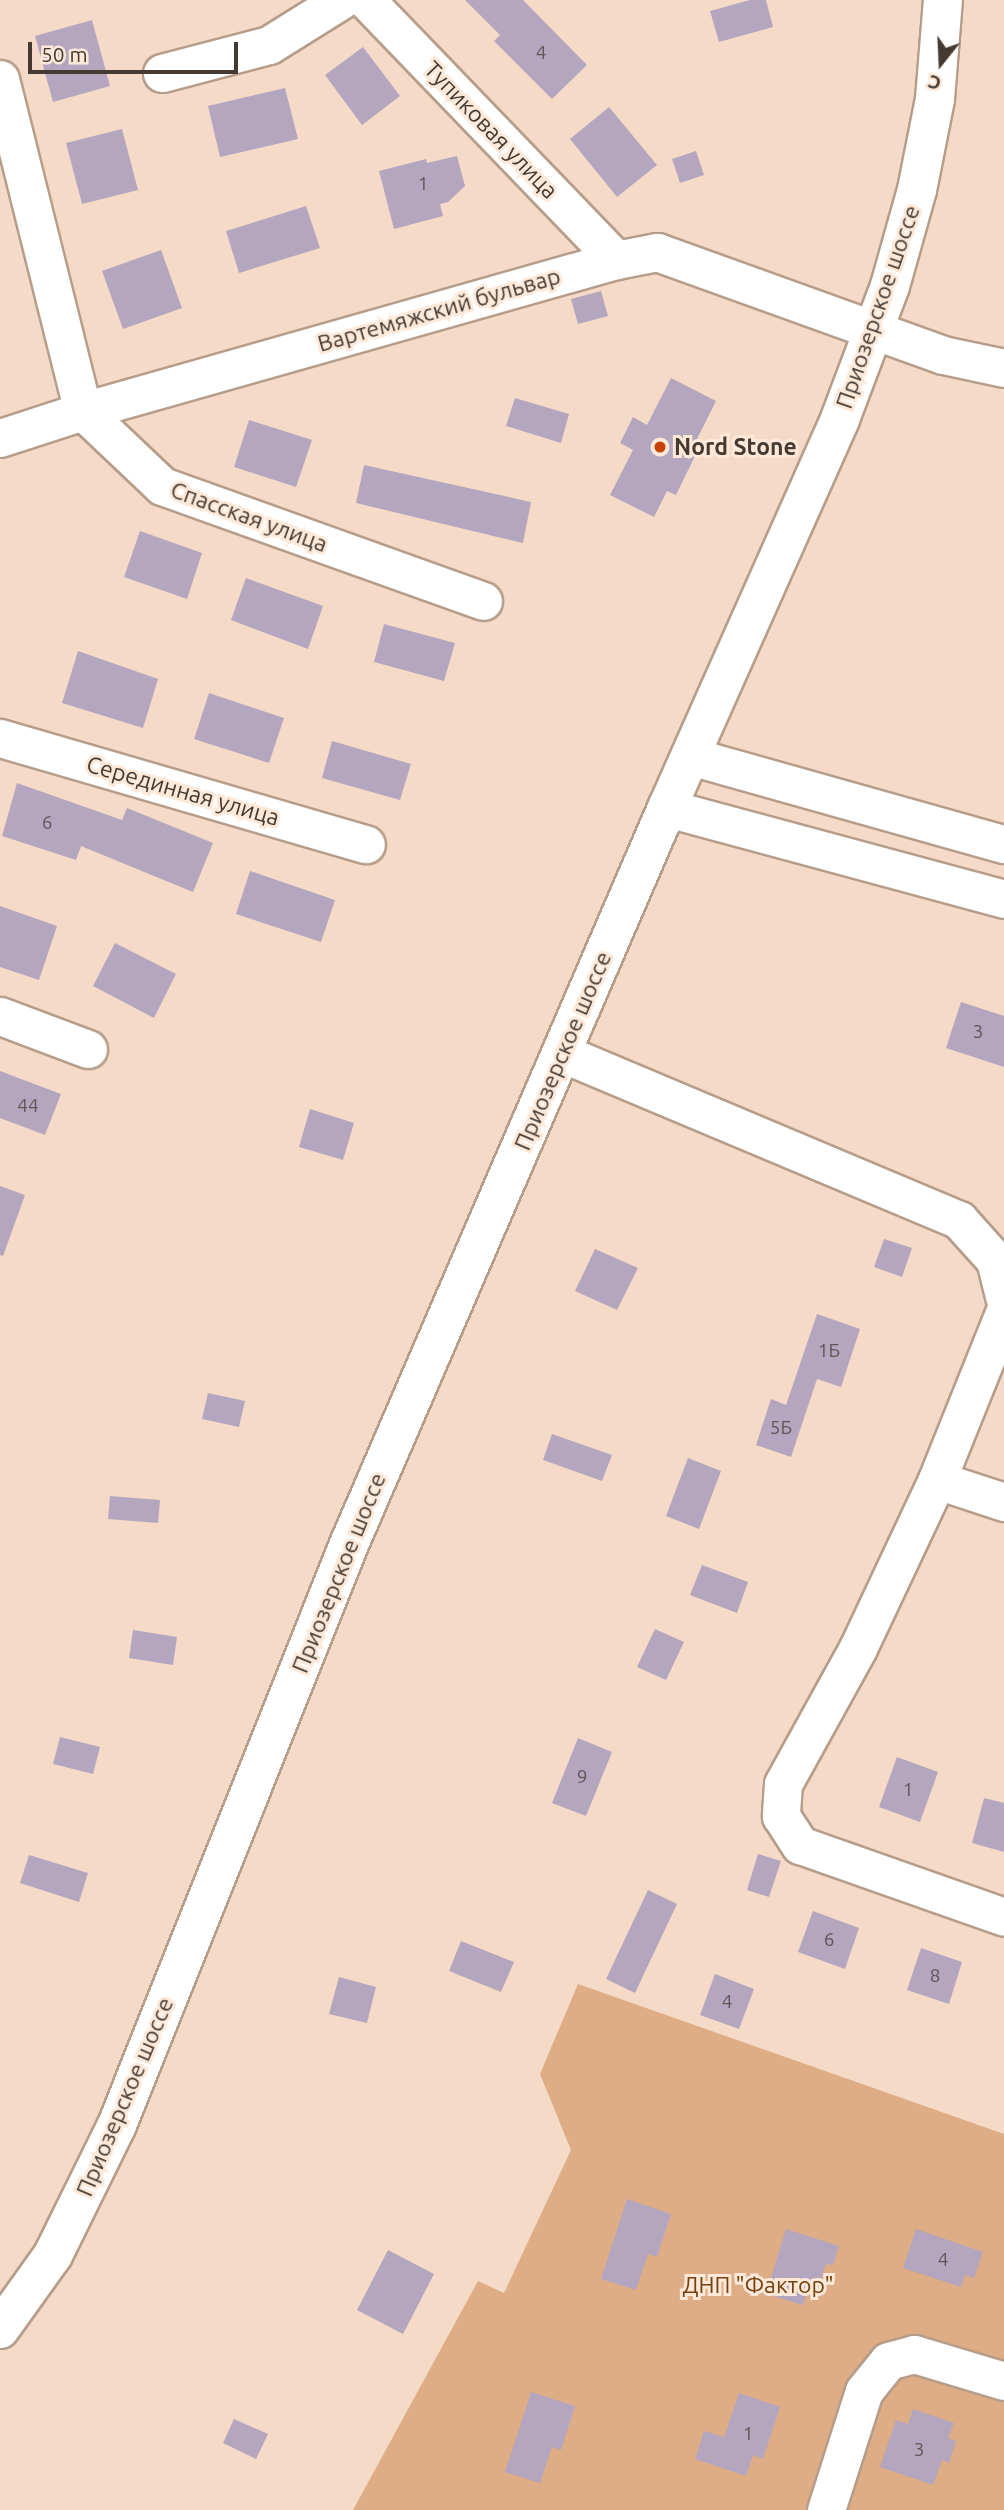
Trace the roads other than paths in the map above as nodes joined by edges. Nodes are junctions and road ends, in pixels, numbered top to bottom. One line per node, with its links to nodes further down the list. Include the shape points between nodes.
1 (341, 0): 4 (street, via 269,45)
2 (366, 0): 6 (street, Тупиковая улица)
3 (943, 0): 7 (main road, Приозерское шоссе, via 935,99 917,190)
4 (162, 73)
5 (0, 79): 9 (street)
6 (617, 260): 7 (street, Вартемяжский бульвар, via 657,252); 9 (street, Вартемяжский бульвар)
7 (875, 330): 8 (street, Вартемяжский бульвар, via 943,355); 13 (main road, Приозерское шоссе)
8 (1004, 368)
9 (83, 411): 10 (street, Вартемяжский бульвар); 11 (street, Спасская улица, via 162,486)
10 (0, 438)
11 (483, 601)
12 (0, 738): 15 (street, Серединная улица)
13 (690, 756): 14 (main road, Приозерское шоссе); 16 (street)
14 (667, 808): 17 (street); 20 (main road, Приозерское шоссе)
15 (366, 844)
16 (1004, 844)
17 (1004, 899)
18 (0, 1016): 19 (street)
19 (89, 1049)
20 (562, 1053): 21 (street, via 959,1220); 27 (main road, Приозерское шоссе, via 350,1542 117,2125 53,2255)
21 (1000, 1256): 22 (street)
22 (1004, 1297)
23 (1004, 1313): 24 (street)
24 (936, 1480): 25 (street); 26 (street, via 858,1648 783,1784 781,1816 800,1845)
25 (1004, 1502)
26 (1004, 1917)
27 (0, 2329)
28 (1004, 2381): 29 (street, via 914,2354 888,2361 864,2391)
29 (826, 2510)

